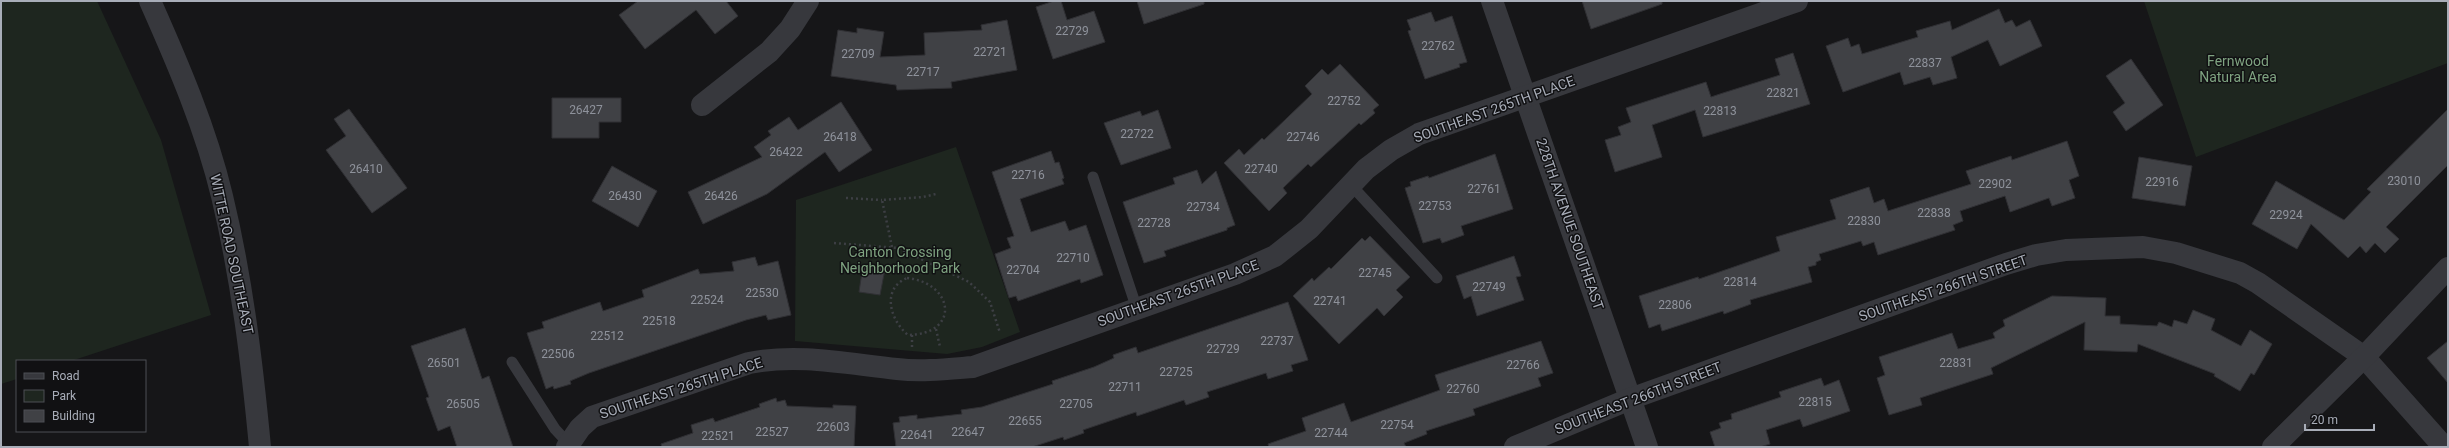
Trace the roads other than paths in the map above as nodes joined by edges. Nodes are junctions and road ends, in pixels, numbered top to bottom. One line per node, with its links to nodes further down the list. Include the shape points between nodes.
1 (150, 1): 16 (street, WITTE ROAD SOUTHEAST, via 204,134 222,195 249,340)
2 (808, 1): 6 (street, via 790,29 769,52)
3 (1492, 1): 5 (street, 228TH AVENUE SOUTHEAST)
4 (1797, 1): 5 (street, SOUTHEAST 265TH PLACE)
5 (1526, 96): 8 (street, SOUTHEAST 265TH PLACE, via 1419,134 1391,150 1366,169); 14 (street, 228TH AVENUE SOUTHEAST)
6 (702, 105)
7 (1093, 177): 11 (lane)
8 (1351, 185): 10 (lane); 11 (street, SOUTHEAST 265TH PLACE, via 1309,229 1275,256 1235,274)
9 (2448, 268): 12 (street)
10 (1436, 278)
11 (1137, 309): 15 (street, SOUTHEAST 265TH PLACE, via 973,367 945,370 898,369 802,358 772,358 592,417)
12 (2364, 357): 14 (street, SOUTHEAST 266TH STREET, via 2240,273 2169,251 2143,247 2095,248 2036,255 2006,264); 19 (street); 20 (street, SOUTHEAST 266TH STREET)
13 (512, 362): 15 (lane)
14 (1630, 400): 17 (street, SOUTHEAST 266TH STREET); 18 (street, 228TH AVENUE SOUTHEAST)
15 (567, 445)
16 (260, 447)
17 (1515, 447)
18 (1647, 447)
19 (2273, 447)
20 (2444, 447)

